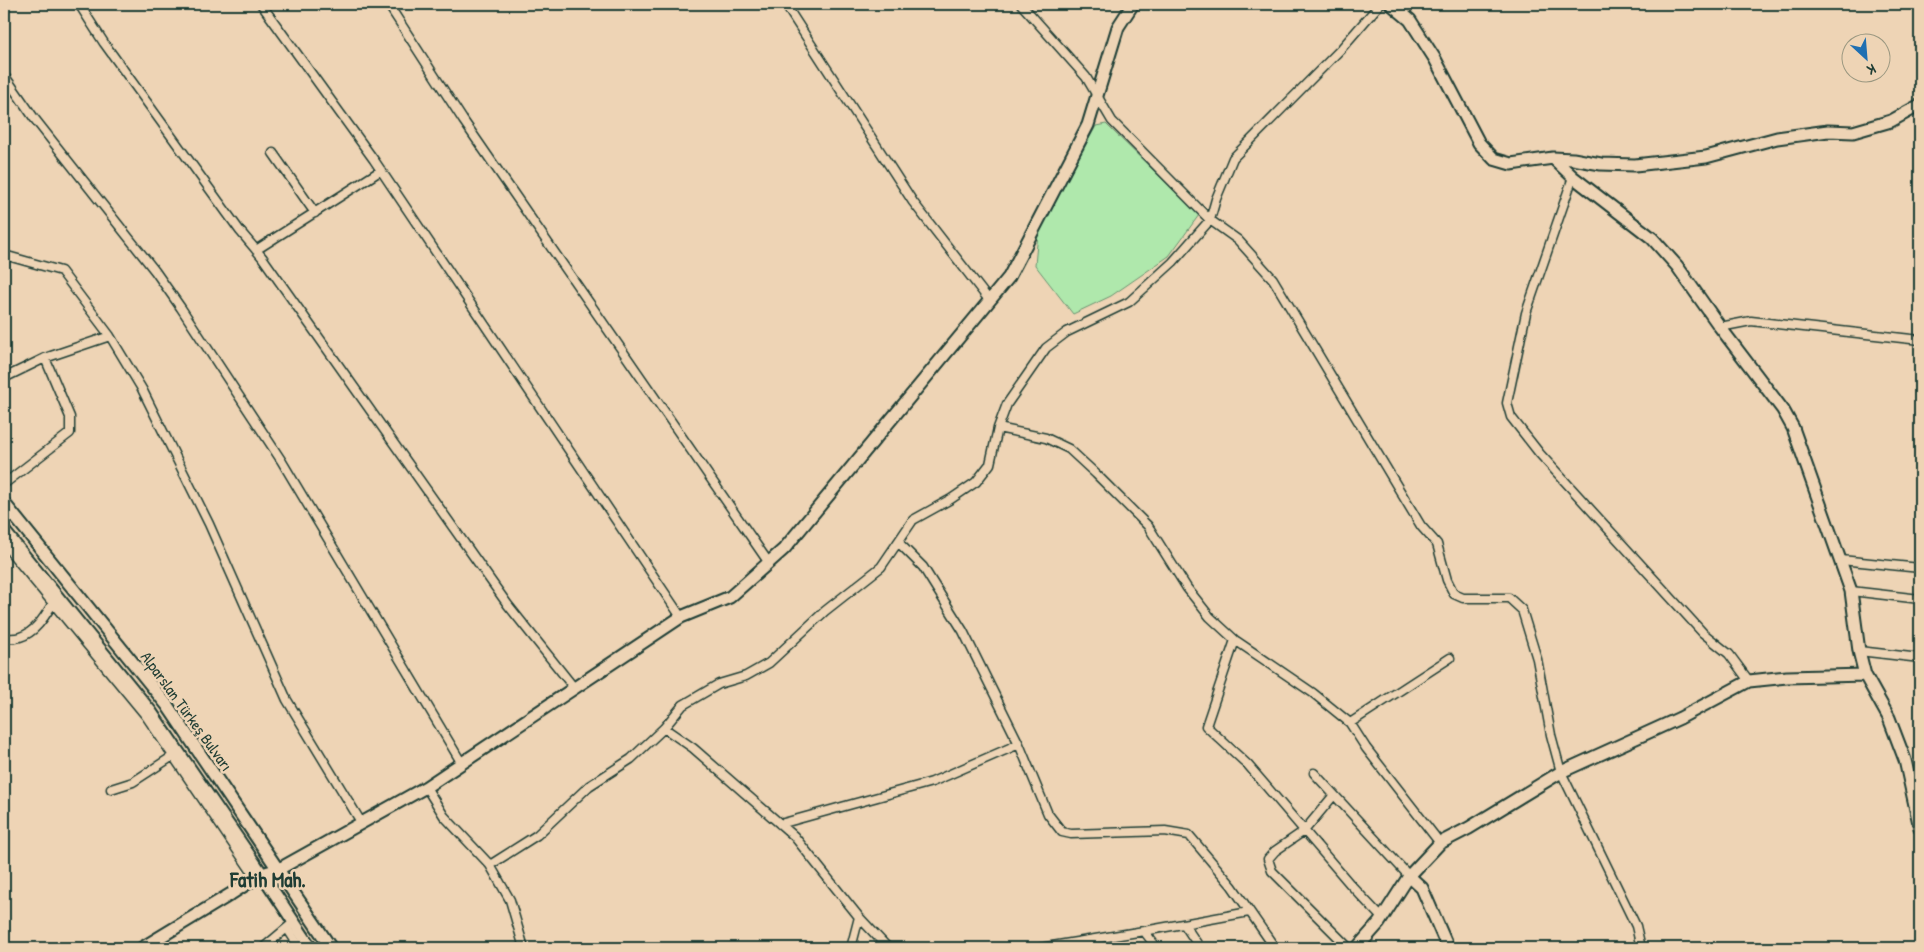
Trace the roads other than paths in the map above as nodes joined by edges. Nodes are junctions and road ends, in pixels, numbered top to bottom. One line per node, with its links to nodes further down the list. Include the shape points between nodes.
1 (79, 4): 20 (street)
2 (261, 4): 16 (street)
3 (388, 4): 35 (street, via 463,120)
4 (785, 4): 22 (street, via 913,202)
5 (1021, 4): 12 (street, via 1086,77)
6 (1133, 4): 12 (street, via 1118,27)
7 (1380, 4): 19 (street, via 1340,50 1232,158)
8 (1391, 4): 10 (street)
9 (1411, 4): 10 (street)
10 (1402, 14): 15 (street, via 1410,20 1435,59 1478,142 1494,159 1511,164)
11 (4, 75): 53 (street, via 181,308 281,460)
12 (1098, 96): 19 (street, via 1112,121); 22 (street, via 1088,125 1009,277)
13 (1920, 105): 15 (street, via 1891,121 1852,132 1828,131 1777,138 1706,157 1634,165)
14 (273, 153): 18 (street)
15 (1553, 158): 17 (street)
16 (380, 170): 18 (street); 40 (street)
17 (1573, 177): 23 (street, via 1652,238 1677,266); 47 (street, via 1526,314 1507,404 1511,417 1540,454 1703,632 1730,654)
18 (315, 213): 20 (street)
19 (1210, 220): 28 (street, via 1174,262 1129,302 1067,332 1046,348 1007,404); 54 (street, via 1238,240 1273,280 1421,526 1436,544 1454,594 1463,598 1509,598 1522,610 1537,659)
20 (256, 250): 48 (street, via 508,605)
21 (4, 255): 24 (street, via 61,271)
22 (990, 300): 35 (street, via 842,481)
23 (1720, 327): 25 (street, via 1751,321); 34 (street, via 1790,422)
24 (110, 336): 26 (street); 59 (street, via 142,388 205,515 287,700)
25 (1920, 340)
26 (45, 358): 27 (street); 29 (street, via 70,417 70,433)
27 (4, 378)
28 (998, 428): 32 (street, via 990,464 976,482 913,520); 42 (street, via 1046,438 1069,449 1148,526 1187,588 1210,617)
29 (4, 484)
30 (4, 503): 65 (street, Alparslan Türkeş Bulvarı, via 167,705)
31 (4, 531): 38 (street, Alparslan Türkeş Bulvarı)
32 (898, 542): 50 (street, via 881,566 825,611 769,663 746,676 719,684 683,705); 51 (street, via 922,567 963,631)
33 (4, 544): 38 (street)
34 (1841, 560): 36 (street); 37 (street)
35 (769, 563): 40 (street, via 730,597)
36 (1920, 568)
37 (1851, 591): 39 (street); 43 (street)
38 (53, 598): 41 (street, via 34,629 20,637); 52 (street, via 146,716); 66 (street, Alparslan Türkeş Bulvarı, via 151,712)
39 (1920, 599)
40 (681, 617): 48 (street)
41 (4, 638)
42 (1235, 640): 49 (street, via 1313,693); 62 (street, via 1206,726 1248,765)
43 (1859, 651): 45 (street); 46 (street)
44 (1450, 658): 49 (street)
45 (1920, 658)
46 (1865, 675): 47 (street); 61 (street, via 1889,718 1906,760)
47 (1749, 681): 54 (street, via 1680,718)
48 (575, 689): 53 (street)
49 (1350, 723): 63 (street)
50 (664, 728): 60 (street, via 693,748); 64 (street, via 631,759 589,786 538,835)
51 (1019, 744): 60 (street, via 932,782); 68 (street, via 1048,814 1062,832 1164,831 1189,836 1232,886)
52 (173, 756): 57 (street, via 133,782); 66 (street)
53 (461, 762): 56 (street)
54 (1561, 772): 63 (street); 89 (street, via 1636,926)
55 (1314, 773): 58 (street)
56 (426, 787): 59 (street); 64 (street, via 444,816)
57 (111, 789)
58 (1334, 795): 62 (street); 67 (street)
59 (361, 822): 65 (street)
60 (780, 824): 69 (street, via 794,836)
61 (1920, 828)
62 (1304, 831): 70 (street); 86 (street, via 1268,859 1272,871)
63 (1440, 843): 67 (street)
64 (490, 865): 79 (street, via 510,900)
65 (279, 869): 66 (street); 78 (street, Alparslan Türkeş Bulvarı)
66 (259, 876): 72 (street, Alparslan Türkeş Bulvarı); 74 (street)
67 (1409, 876): 70 (street); 88 (street, via 1422,888)
68 (1249, 912): 71 (street); 85 (street)
69 (859, 917): 80 (street); 81 (street)
70 (1382, 918): 87 (street)
71 (1184, 924): 73 (street); 84 (street)
72 (290, 925): 75 (street); 76 (street); 77 (street, Alparslan Türkeş Bulvarı)
73 (1144, 932): 82 (street); 83 (street)
74 (142, 948)
75 (263, 948)
76 (300, 948)
77 (311, 948)
78 (331, 948)
79 (524, 948)
80 (851, 948)
81 (888, 948)
82 (1040, 948)
83 (1157, 948)
84 (1200, 948)
85 (1275, 948)
86 (1349, 948)
87 (1357, 948)
88 (1448, 948)
89 (1641, 948)

